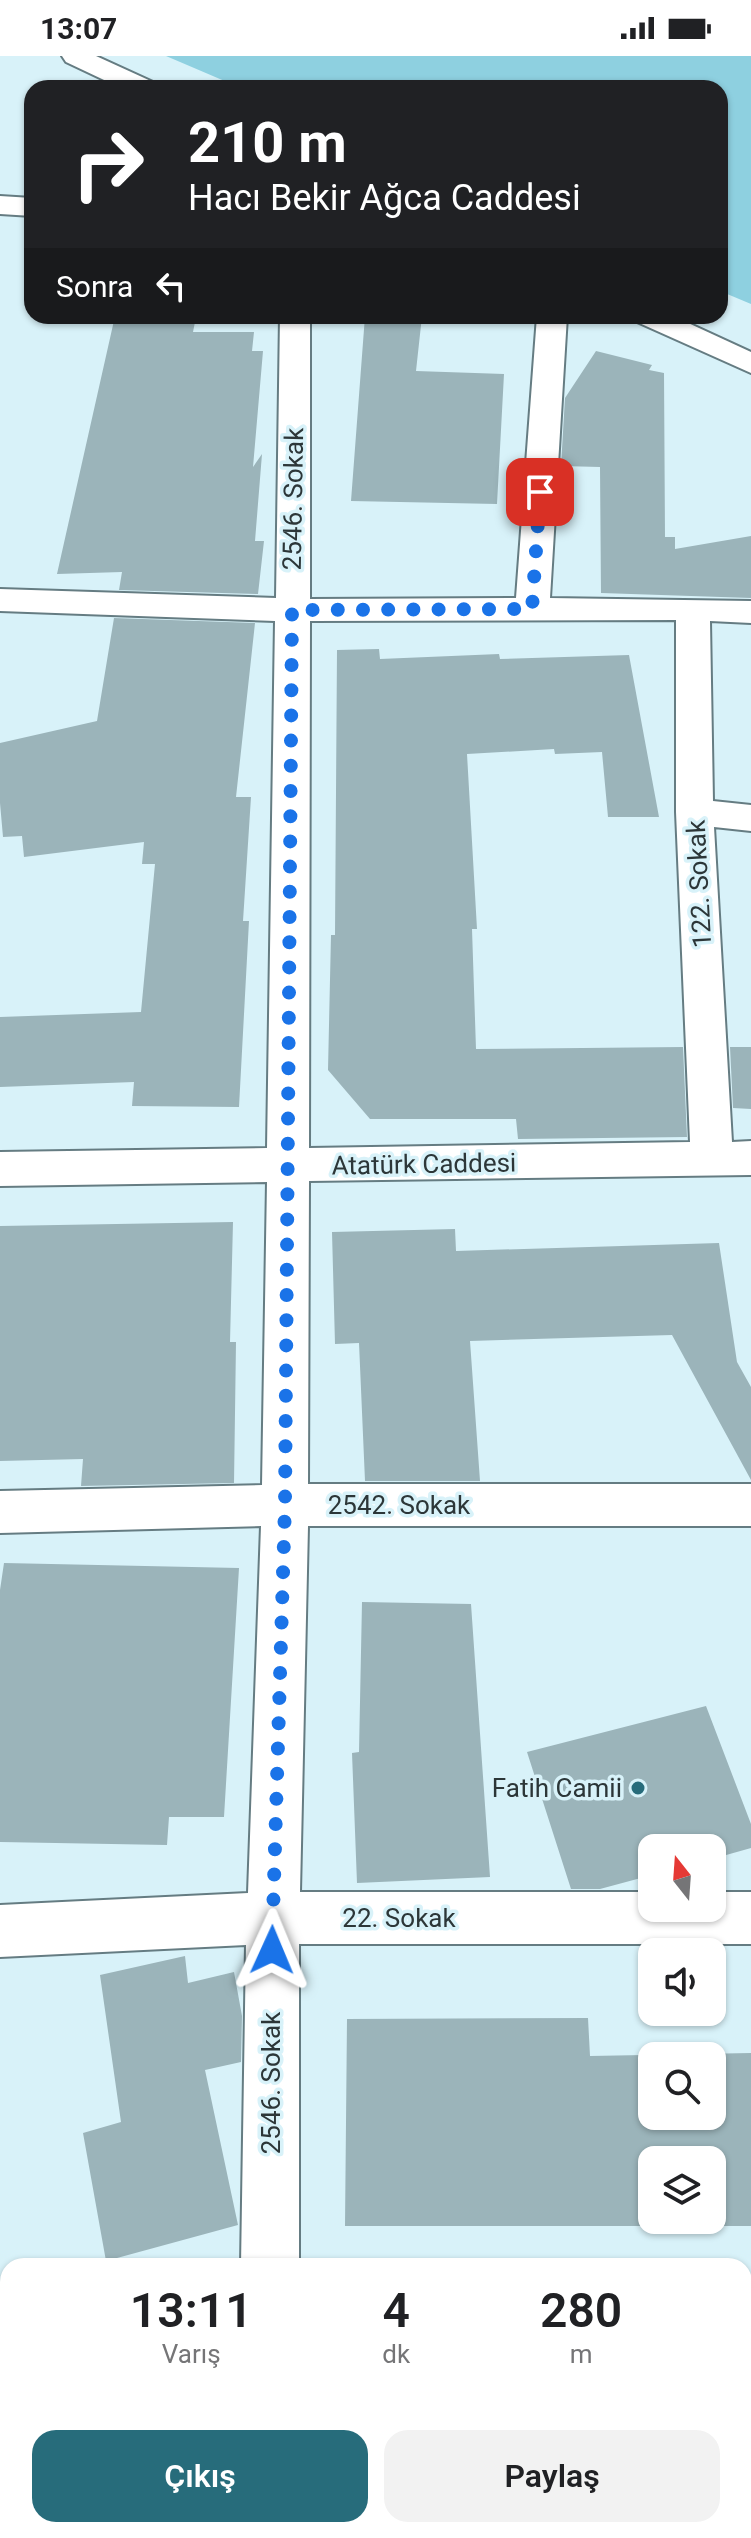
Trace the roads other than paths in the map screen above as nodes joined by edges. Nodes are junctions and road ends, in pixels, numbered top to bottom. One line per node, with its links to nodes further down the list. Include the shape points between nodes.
1 (75, 56): 2 (street)
2 (126, 80)
3 (0, 205): 4 (street)
4 (24, 206)
5 (295, 324): 12 (street, 2546. Sokak)
6 (551, 324): 10 (street)
7 (665, 324): 8 (street)
8 (751, 364)
9 (0, 600): 12 (street)
10 (532, 609): 11 (street); 12 (street)
11 (693, 609): 13 (street); 14 (street, 122. Sokak)
12 (292, 610): 17 (street, 2546. Sokak)
13 (751, 612)
14 (695, 812): 15 (street); 16 (street, 122. Sokak)
15 (751, 818)
16 (732, 1158): 17 (street, Atatürk Caddesi)
17 (287, 1166): 18 (street, Atatürk Caddesi); 19 (street, 2546. Sokak)
18 (0, 1169)
19 (285, 1505): 20 (street, 2542. Sokak); 21 (street, 2542. Sokak); 22 (street, 2546. Sokak)
20 (751, 1505)
21 (0, 1512)
22 (273, 1918): 23 (street, 22. Sokak); 24 (street, 22. Sokak); 25 (street, 2546. Sokak)
23 (751, 1918)
24 (0, 1931)
25 (270, 2258)

